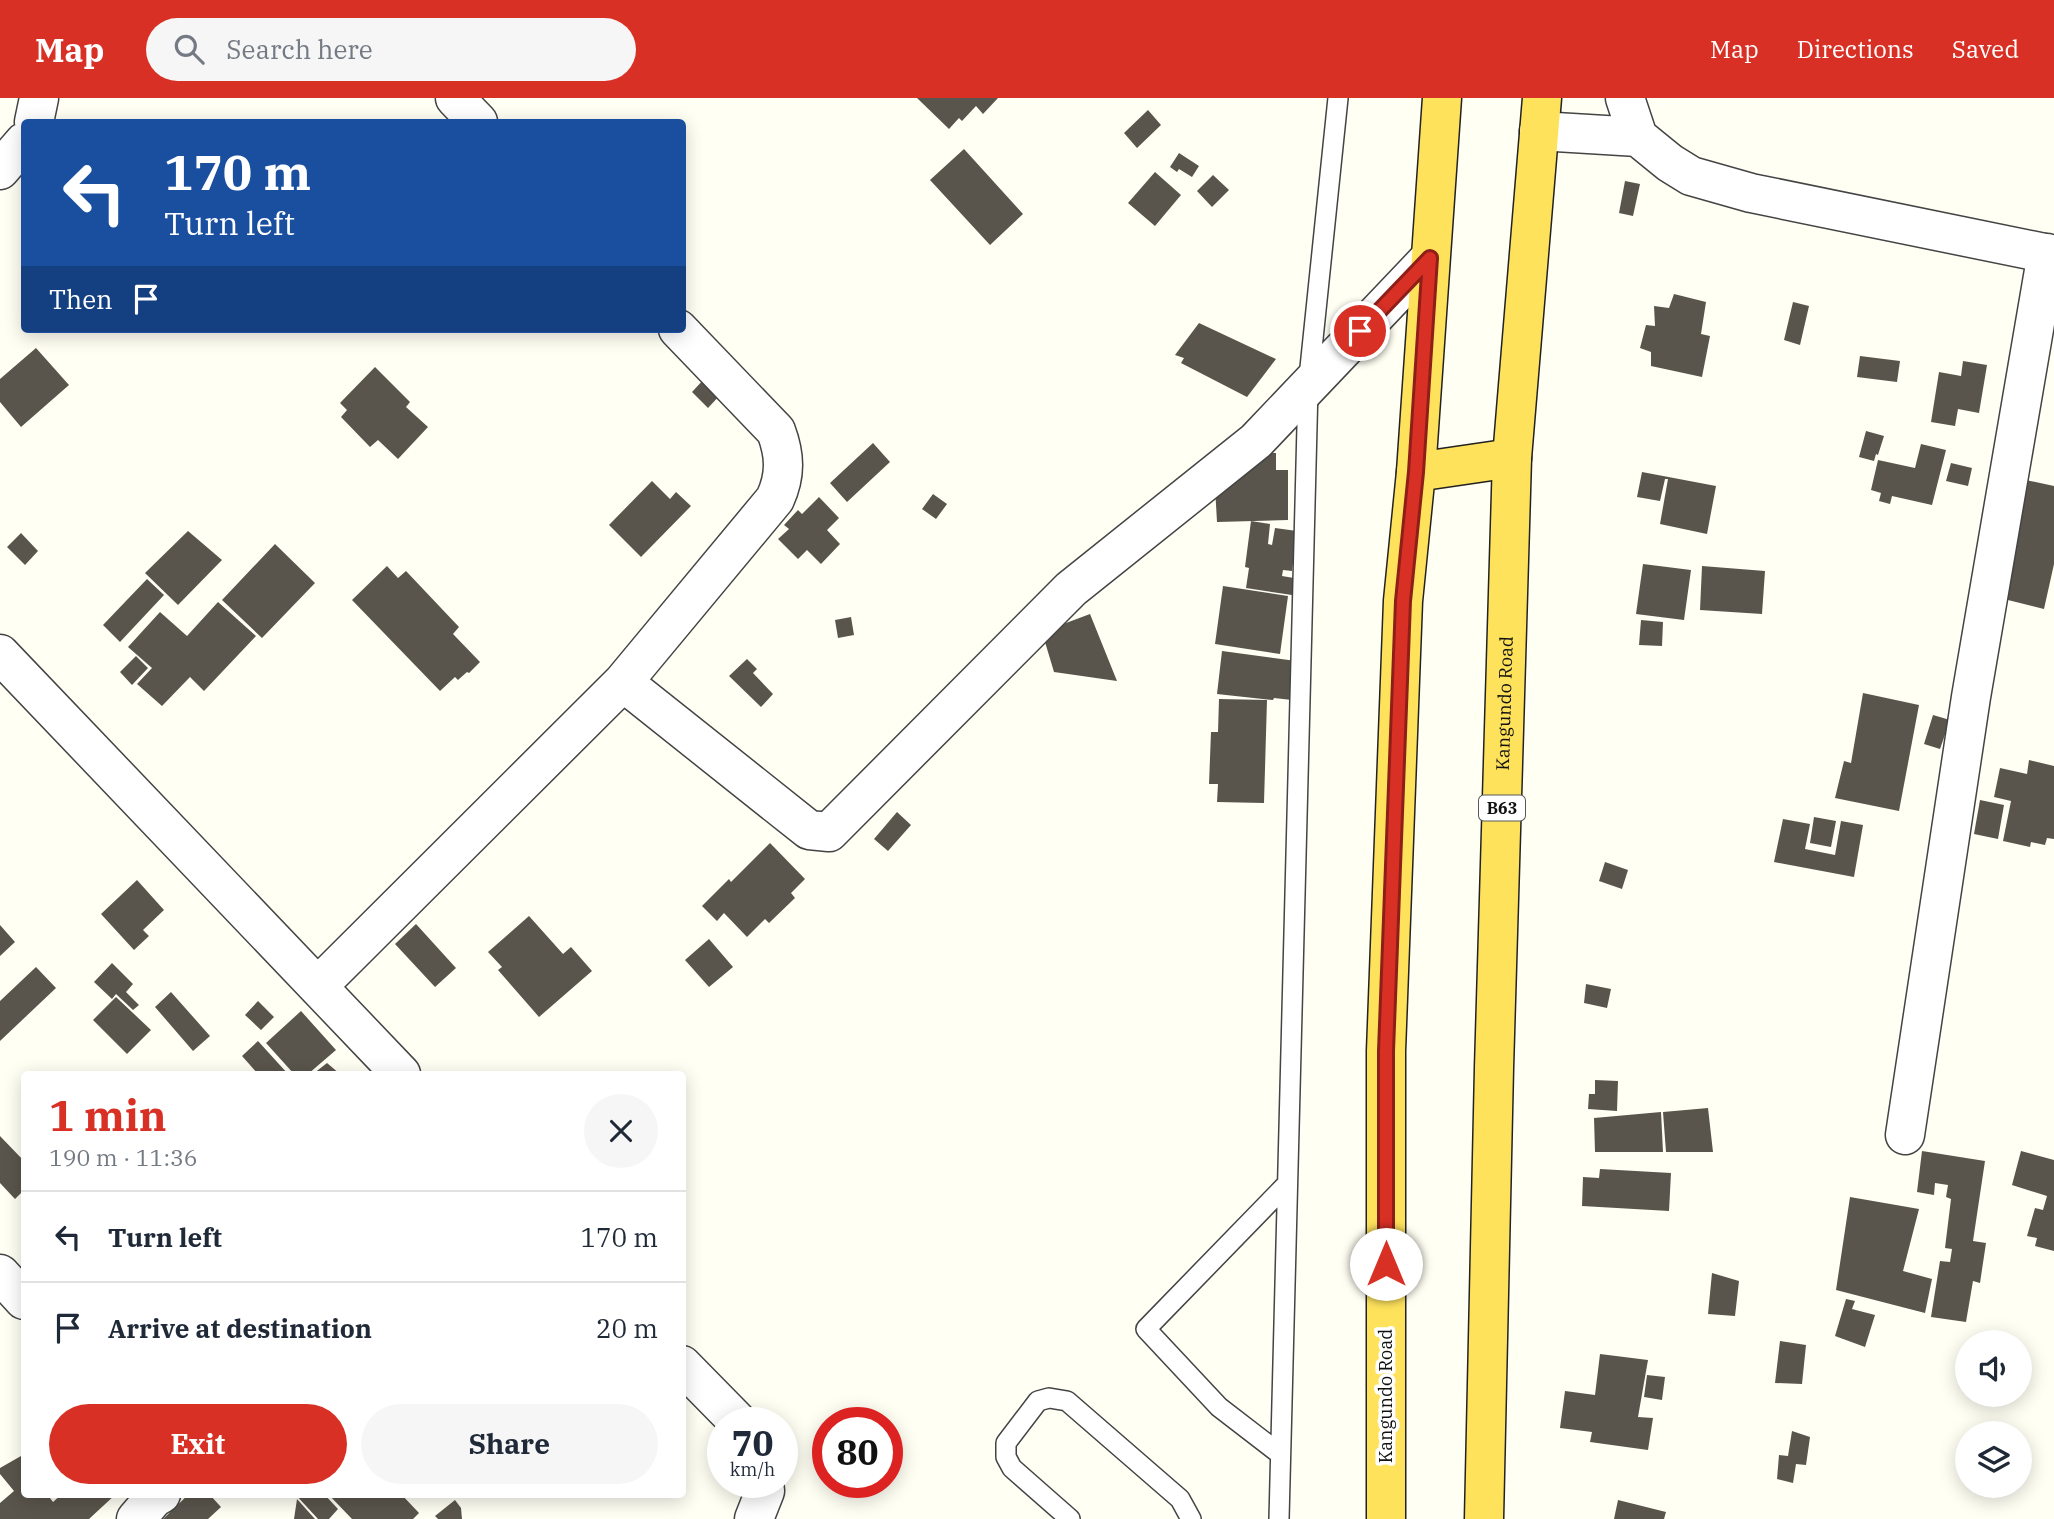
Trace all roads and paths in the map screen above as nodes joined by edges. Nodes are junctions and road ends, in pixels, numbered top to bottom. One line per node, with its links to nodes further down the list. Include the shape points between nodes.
1 (39, 98): 7 (street)
2 (455, 98): 8 (street)
3 (1338, 98): 15 (lane)
4 (1441, 98): 13 (highway, Kangundo Road)
5 (1625, 98): 9 (street)
6 (1540, 115): 9 (street); 16 (highway, Kangundo Road / B63)
7 (35, 119)
8 (475, 119)
9 (1638, 137): 12 (street, via 1691,176)
10 (21, 146): 11 (street)
11 (0, 170)
12 (2051, 254): 22 (street, via 1971,697)
13 (1430, 258): 15 (street); 17 (highway, Kangundo Road)
14 (682, 333): 19 (street, via 776,430 784,466 781,486)
15 (1308, 387): 19 (street, via 1256,441 1071,589 829,832 809,830); 23 (lane)
16 (1512, 458): 17 (highway); 35 (highway, Kangundo Road / B63)
17 (1416, 472): 34 (highway, Kangundo Road, via 1403,601 1386,1051)
18 (0, 654): 20 (street)
19 (623, 682): 20 (street)
20 (318, 986): 21 (street)
21 (398, 1071)
22 (1905, 1135)
23 (1287, 1184): 26 (lane); 26 (lane, via 1146,1329 1219,1407)
24 (686, 1369): 25 (street)
25 (723, 1407)
26 (1280, 1454): 33 (lane)
27 (154, 1498): 29 (street)
28 (762, 1498): 30 (street)
29 (136, 1519)
30 (754, 1519)
31 (1070, 1519): 32 (lane, via 1012,1468 1006,1457 1006,1443 1038,1401 1049,1398 1067,1401 1180,1499)
32 (1191, 1519)
33 (1279, 1519)
34 (1386, 1519)
35 (1484, 1519)

